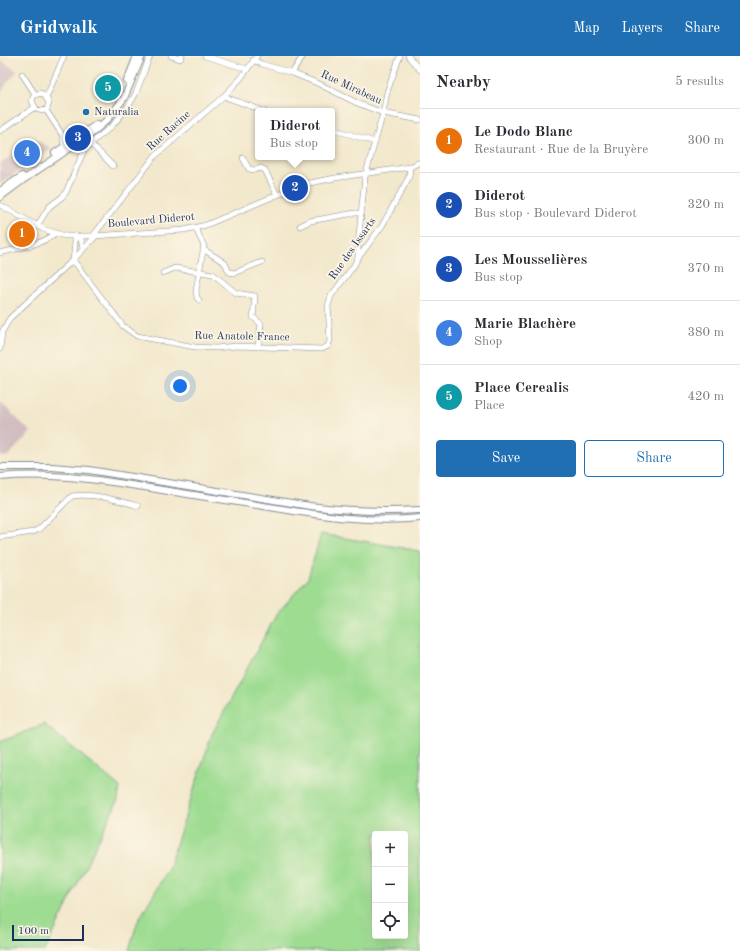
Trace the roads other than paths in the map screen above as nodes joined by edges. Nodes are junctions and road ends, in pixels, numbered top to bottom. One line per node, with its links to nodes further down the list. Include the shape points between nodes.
1 (64, 56): 18 (street)
2 (137, 56): 28 (main road, via 120,96 107,116)
3 (142, 56): 36 (main road, via 124,98 108,119 92,134)
4 (150, 56): 27 (street, via 128,107 112,126)
5 (171, 56): 6 (street)
6 (182, 56)
7 (205, 56): 12 (street)
8 (303, 56): 14 (street)
9 (400, 56): 22 (street, via 387,92)
10 (408, 56): 13 (street)
11 (255, 58): 12 (street, Rue Racine); 14 (street, Rue Mirabeau, via 262,64)
12 (247, 69): 17 (street, Rue Racine)
13 (420, 70)
14 (292, 73): 22 (street, Rue Mirabeau, via 357,104)
15 (22, 74): 16 (street)
16 (36, 94): 18 (street, via 41,93); 19 (street, via 32,99)
17 (225, 95): 20 (street); 41 (street, Rue Racine, via 156,156)
18 (46, 98): 21 (street, via 49,103)
19 (35, 107): 21 (street, via 40,111); 24 (street)
20 (256, 108)
21 (46, 110): 28 (street, via 63,136)
22 (383, 113): 23 (street, Rue Mirabeau); 26 (street)
23 (420, 120)
24 (0, 130)
25 (335, 130): 26 (street)
26 (375, 142): 33 (street)
27 (91, 144): 31 (street); 39 (street, via 85,148 66,192 49,207)
28 (65, 146): 34 (main road)
29 (243, 158): 35 (street, via 249,169 265,170)
30 (420, 162): 32 (street, Boulevard Diderot)
31 (113, 166)
32 (410, 167): 33 (street, Boulevard Diderot); 51 (street, Rue des Issarts, via 409,177 382,226)
33 (366, 174): 35 (street, Boulevard Diderot, via 314,182); 38 (street)
34 (0, 191)
35 (277, 194): 42 (street, Boulevard Diderot)
36 (0, 197)
37 (0, 205): 39 (street, Boulevard Diderot)
38 (361, 213): 40 (street, via 310,221); 51 (street)
39 (37, 226): 43 (street, Boulevard Diderot)
40 (300, 226)
41 (101, 227): 44 (street, Rue Racine); 44 (street)
42 (196, 228): 44 (street, Boulevard Diderot); 49 (street)
43 (55, 233): 45 (street, Boulevard Diderot); 50 (street, via 42,241)
44 (97, 235): 46 (street, Boulevard Diderot); 48 (street, Rue Racine)
45 (65, 236): 46 (street, Boulevard Diderot); 47 (street)
46 (76, 236): 47 (street); 48 (street, via 81,239)
47 (74, 246): 52 (street)
48 (83, 248): 52 (street, Rue Racine)
49 (203, 249): 53 (street, via 225,263 229,272 234,273); 55 (street)
50 (0, 252)
51 (358, 258): 57 (street, Rue des Issarts, via 331,296 328,306)
52 (73, 260): 58 (street, Rue Anatole France, via 123,326 137,336 195,347); 59 (street, Rue Racine, via 10,318 2,332)
53 (262, 262)
54 (163, 272): 55 (street, via 175,268)
55 (199, 272): 56 (street, via 196,290); 58 (street, via 213,274 236,293 255,296 253,317 261,324)
56 (199, 300)
57 (328, 346): 58 (street, Rue Anatole France, via 322,349)
58 (258, 347)
59 (0, 349)
60 (0, 467): 63 (main road, via 89,470 338,510)
61 (0, 477): 64 (main road, via 84,478 322,516)
62 (138, 506): 65 (street, via 106,498 72,496 39,529)
63 (420, 510)
64 (420, 518)
65 (0, 537)

